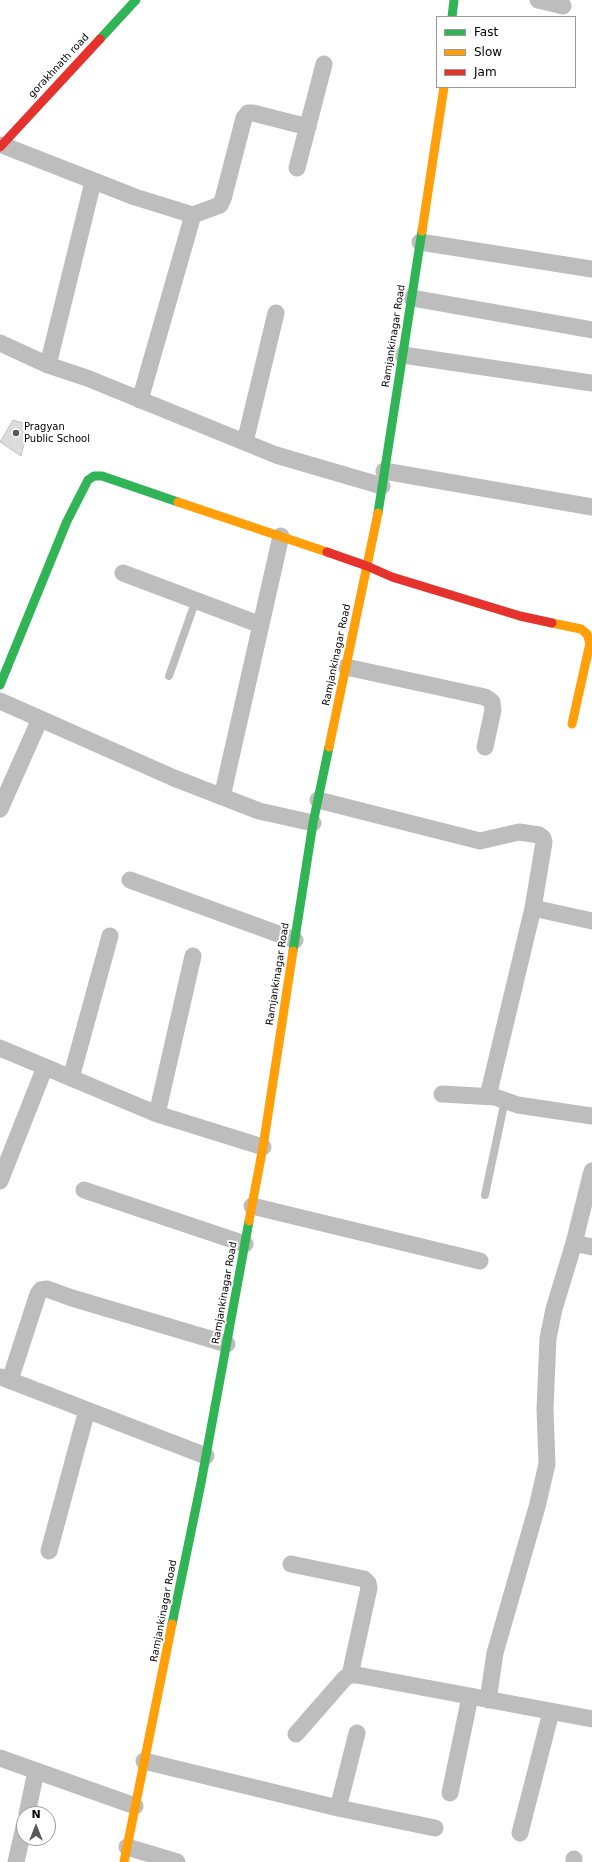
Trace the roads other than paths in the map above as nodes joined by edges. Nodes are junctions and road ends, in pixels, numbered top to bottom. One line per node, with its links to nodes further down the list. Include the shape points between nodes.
1 (136, 0): 9 (street, gorakhnath road)
2 (454, 0): 5 (street)
3 (538, 0): 4 (street)
4 (562, 8)
5 (452, 16)
6 (324, 64): 8 (street)
7 (444, 88): 13 (street, Ramjankinagar Road)
8 (308, 127): 10 (street); 12 (street, via 253,112 248,113 244,118 223,200 220,205)
9 (1, 146): 11 (street)
10 (297, 168)
11 (93, 182): 12 (street, via 135,198); 20 (street)
12 (193, 215): 22 (street)
13 (420, 242): 14 (street); 15 (street, Ramjankinagar Road)
14 (592, 269)
15 (412, 298): 17 (street); 19 (street, Ramjankinagar Road)
16 (276, 313): 23 (street)
17 (592, 330)
18 (0, 343): 20 (street)
19 (402, 355): 21 (street); 24 (street, Ramjankinagar Road)
20 (48, 365): 22 (street)
21 (592, 383)
22 (140, 400): 23 (street)
23 (245, 442): 24 (street, via 276,455)
24 (383, 478): 25 (street); 27 (street, Ramjankinagar Road)
25 (592, 507)
26 (281, 536): 27 (street); 30 (street); 33 (street, via 140,488 102,476 94,476 88,480 67,521)
27 (367, 566): 31 (street, Ramjankinagar Road); 36 (street, via 392,577 520,616 581,630 587,634 590,643)
28 (123, 573): 29 (street)
29 (196, 600): 30 (street); 32 (lane)
30 (261, 625): 38 (street)
31 (346, 667): 37 (street, via 485,697 492,702 493,710); 39 (street, Ramjankinagar Road)
32 (169, 676)
33 (0, 685)
34 (0, 702): 35 (street)
35 (40, 719): 38 (street); 40 (street)
36 (572, 724)
37 (485, 747)
38 (222, 797): 41 (street, via 259,811)
39 (318, 800): 41 (street, Ramjankinagar Road); 43 (street, via 480,841 519,832 539,835 544,842)
40 (0, 809)
41 (314, 823): 46 (street, Ramjankinagar Road)
42 (130, 880): 46 (street)
43 (532, 908): 44 (street); 52 (street)
44 (592, 921)
45 (110, 936): 50 (street)
46 (294, 940): 56 (street, Ramjankinagar Road)
47 (193, 956): 54 (street)
48 (0, 1048): 49 (street)
49 (45, 1067): 50 (street); 58 (street)
50 (71, 1078): 54 (street)
51 (442, 1094): 52 (street)
52 (488, 1096): 53 (street)
53 (505, 1100): 55 (street, via 518,1105); 60 (lane)
54 (157, 1114): 56 (street)
55 (592, 1116)
56 (263, 1147): 61 (street, Ramjankinagar Road)
57 (592, 1171): 62 (street)
58 (0, 1181)
59 (84, 1190): 63 (street)
60 (485, 1195)
61 (252, 1206): 63 (street, Ramjankinagar Road); 65 (street)
62 (574, 1243): 64 (street); 74 (street, via 548,1338 545,1409 547,1464 495,1653)
63 (245, 1244): 66 (street, Ramjankinagar Road)
64 (592, 1247)
65 (480, 1261)
66 (227, 1344): 67 (street, via 47,1289 38,1294); 69 (street, Ramjankinagar Road)
67 (5, 1378): 68 (street)
68 (87, 1410): 69 (street); 70 (street)
69 (206, 1456): 80 (street, Ramjankinagar Road)
70 (49, 1551)
71 (291, 1564): 72 (street, via 364,1579 368,1583)
72 (350, 1675): 73 (street); 78 (street, via 344,1678)
73 (470, 1697): 74 (street); 82 (street)
74 (488, 1700): 75 (street)
75 (551, 1712): 76 (street); 87 (street)
76 (592, 1719)
77 (357, 1733): 85 (street)
78 (296, 1734)
79 (0, 1758): 81 (street)
80 (144, 1761): 84 (street, Ramjankinagar Road); 85 (street)
81 (36, 1771): 83 (street); 84 (street)
82 (450, 1793)
83 (29, 1806)
84 (135, 1806): 89 (street, Ramjankinagar Road)
85 (338, 1808): 86 (street)
86 (435, 1828)
87 (520, 1833)
88 (20, 1846): 90 (street)
89 (125, 1855): 91 (street)
90 (16, 1862)
91 (177, 1862)

